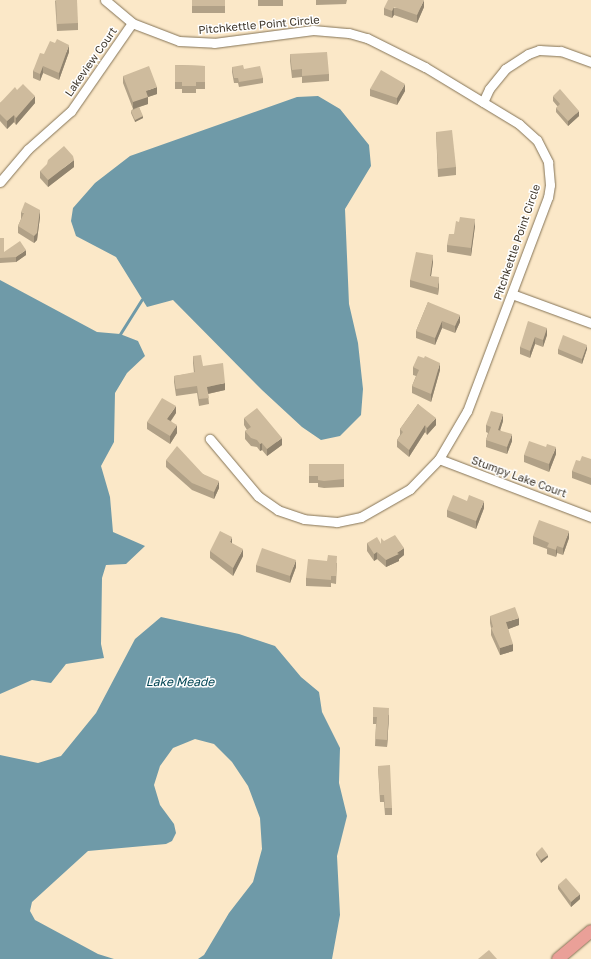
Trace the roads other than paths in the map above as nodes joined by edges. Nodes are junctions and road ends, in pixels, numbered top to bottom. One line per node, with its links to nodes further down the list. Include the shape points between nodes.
1 (105, 0): 2 (street, Pitchkettle Point Circle)
2 (132, 23): 4 (street, Pitchkettle Point Circle, via 166,38 196,43 313,30 349,33 381,43); 5 (street, Lakeview Court, via 71,111 28,149)
3 (591, 62): 4 (street, via 561,51 539,50 528,54 505,69 489,89)
4 (483, 102): 6 (street, Pitchkettle Point Circle, via 529,131 544,151 550,173 548,196)
5 (0, 182)
6 (512, 294): 7 (street); 9 (street, Pitchkettle Point Circle, via 468,411)
7 (591, 323)
8 (210, 439): 9 (street, Pitchkettle Point Circle, via 248,486 268,504 292,516 320,522 346,522 375,511 410,489)
9 (439, 459): 10 (street, Stumpy Lake Court)
10 (591, 517)
11 (591, 931): 12 (main road)
12 (558, 959)

